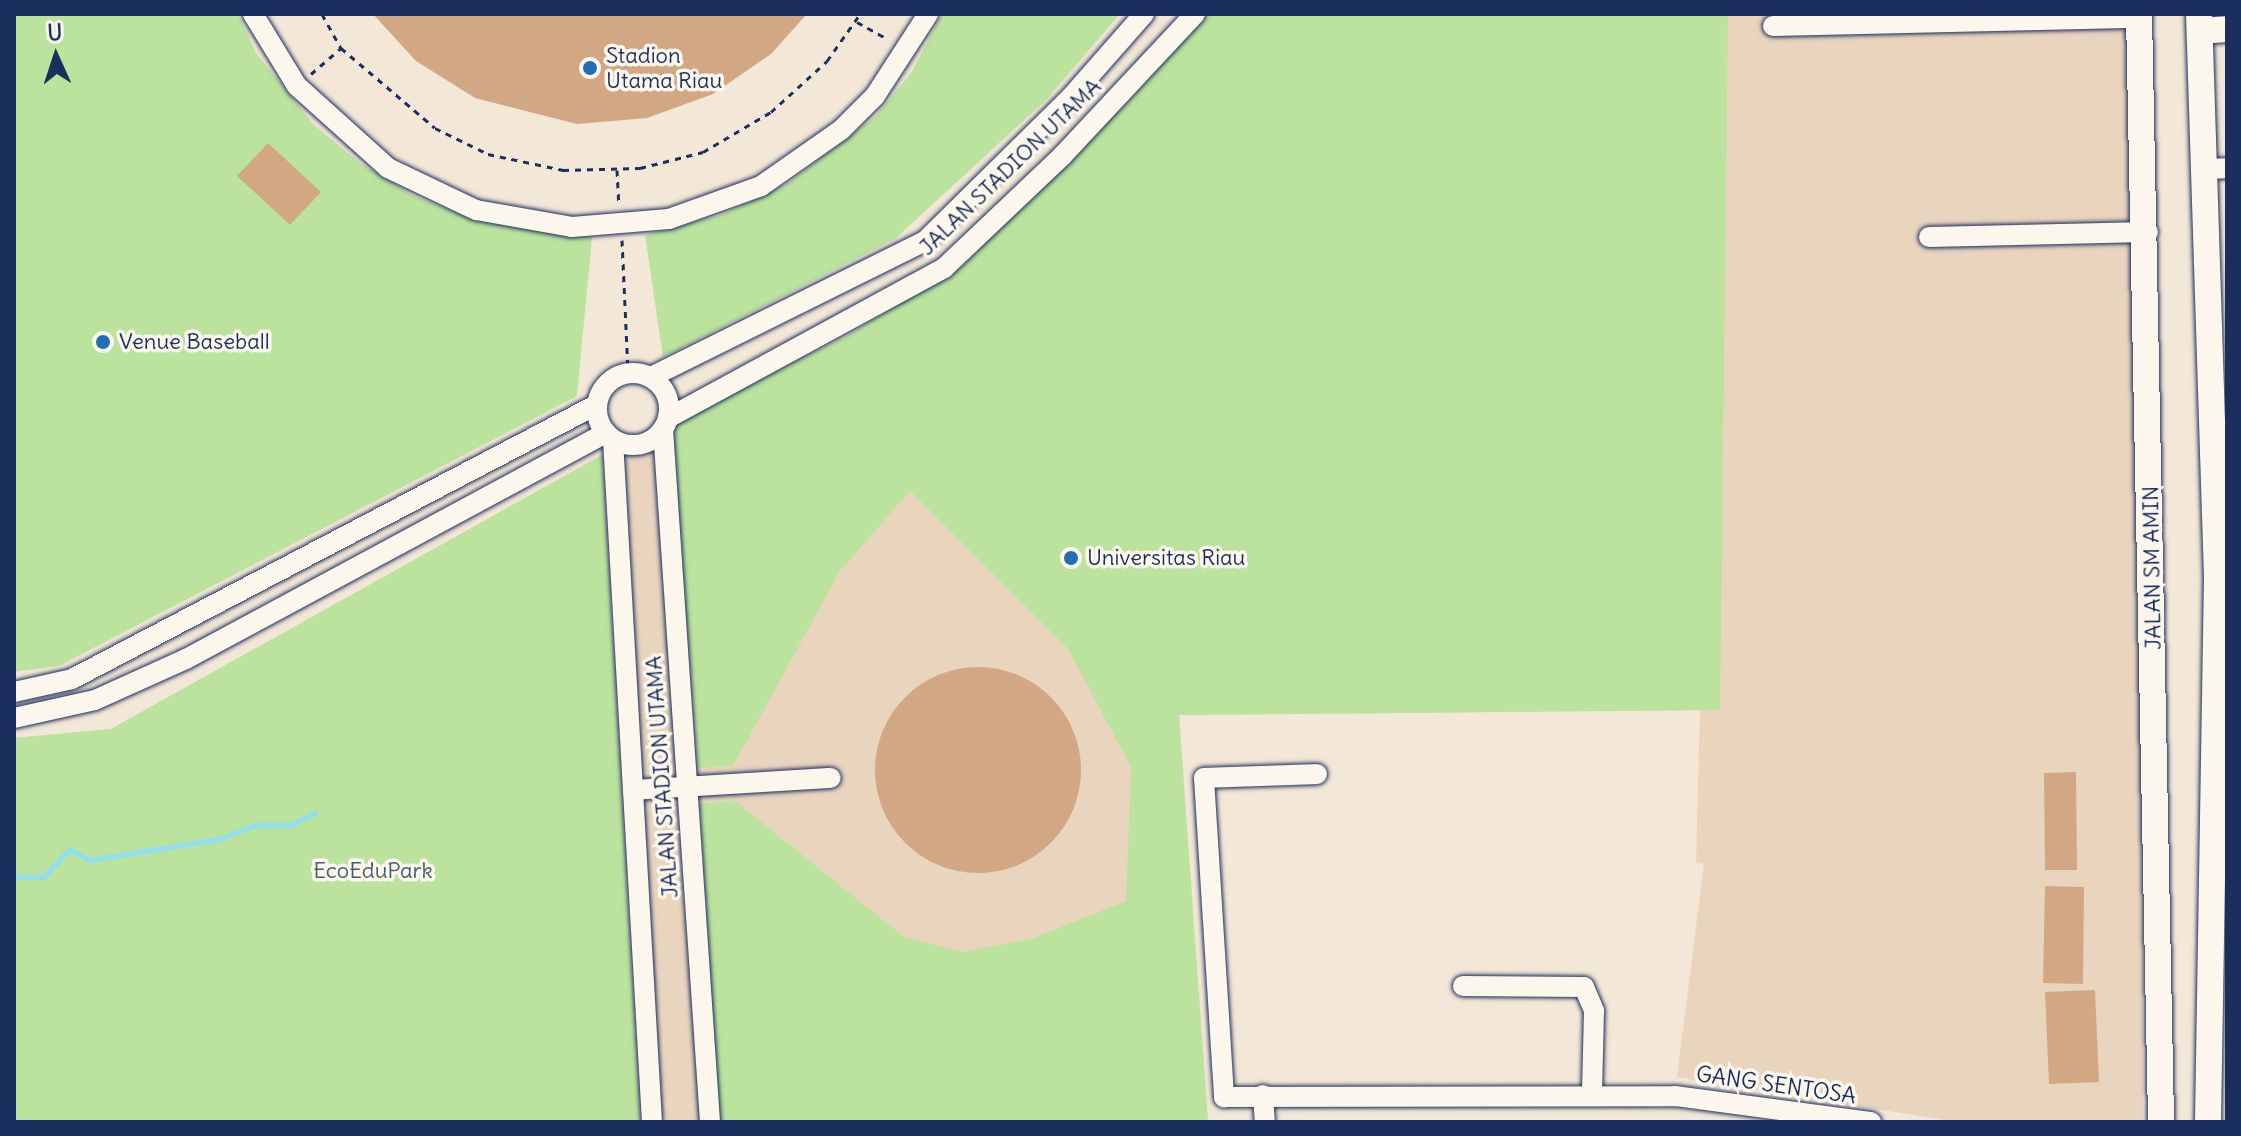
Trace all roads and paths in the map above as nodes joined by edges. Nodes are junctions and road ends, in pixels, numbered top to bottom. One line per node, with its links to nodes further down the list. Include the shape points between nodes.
1 (253, 14): 14 (street)
2 (322, 14): 12 (path)
3 (860, 14): 8 (path)
4 (928, 14): 13 (street)
5 (1144, 14): 21 (street, JALAN STADION UTAMA, via 1071,97 925,241)
6 (1195, 14): 22 (street, JALAN STADION UTAMA, via 1062,156 944,268)
7 (2139, 16): 10 (street); 19 (main road, JALAN SM AMIN)
8 (857, 22): 13 (path); 16 (path, via 827,61 771,112 703,152)
9 (2200, 23): 11 (main road); 15 (main road)
10 (1773, 26)
11 (2227, 29)
12 (341, 48): 14 (path); 16 (path, via 435,128 488,154 563,170)
13 (908, 50): 18 (street, via 841,130 793,167 716,205)
14 (297, 86): 18 (street, via 388,168 431,192 524,221)
15 (2215, 169): 36 (main road)
16 (617, 170): 17 (path)
17 (619, 202)
18 (621, 226): 23 (path)
19 (2148, 232): 20 (street); 44 (main road, JALAN SM AMIN)
20 (1929, 237)
21 (851, 282): 22 (street); 24 (street, JALAN STADION UTAMA)
22 (869, 311): 26 (street, JALAN STADION UTAMA, via 681,405)
23 (628, 373): 24 (street); 25 (street, via 607,383)
24 (651, 377): 26 (street, via 666,395)
25 (596, 405): 27 (street); 28 (street)
26 (665, 423): 27 (street, via 643,443); 34 (street, JALAN STADION UTAMA)
27 (609, 437): 29 (street); 35 (street, JALAN STADION UTAMA)
28 (165, 629): 29 (street); 30 (street, via 72,679)
29 (186, 659): 31 (street, via 95,700)
30 (14, 692)
31 (14, 718)
32 (1317, 774): 39 (street, GANG SENTOSA, via 1204,778 1224,1097)
33 (831, 778): 34 (street)
34 (687, 787): 35 (street); 41 (street, JALAN STADION UTAMA)
35 (633, 790): 40 (street, JALAN STADION UTAMA)
36 (2219, 956): 45 (main road)
37 (1463, 986): 38 (street, via 1584,987 1594,1011)
38 (1592, 1094): 39 (street, GANG SENTOSA); 43 (street, GANG SENTOSA, via 1675,1096)
39 (1263, 1095): 42 (street)
40 (652, 1122)
41 (710, 1122)
42 (1265, 1122)
43 (1871, 1122)
44 (2161, 1122)
45 (2208, 1122)

